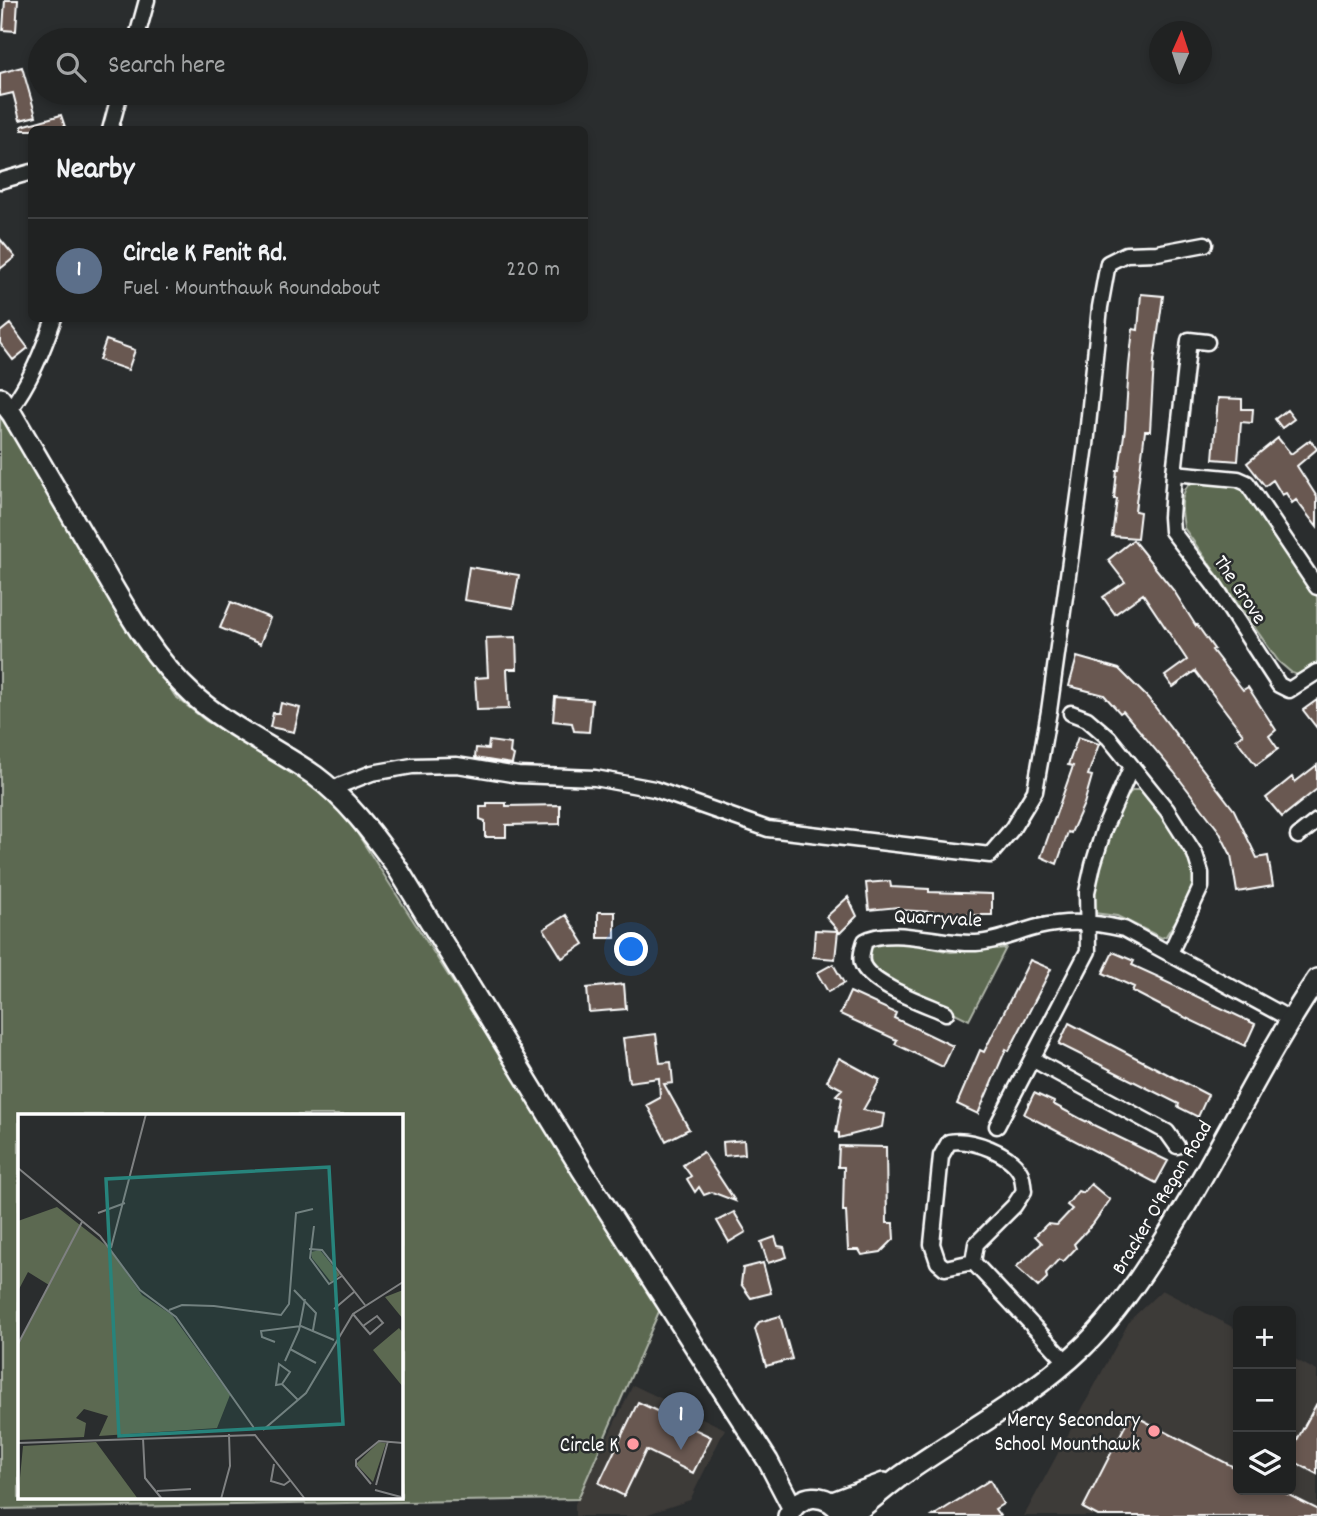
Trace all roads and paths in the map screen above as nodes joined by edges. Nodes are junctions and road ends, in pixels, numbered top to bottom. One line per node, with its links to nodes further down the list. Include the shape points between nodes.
1 (147, 0): 2 (street)
2 (139, 28)
3 (117, 105): 4 (street)
4 (111, 126)
5 (28, 173): 6 (street)
6 (0, 181)
7 (1205, 244): 16 (street, via 1126,254 1108,263 1039,771 1035,790 990,855 768,830 654,789 596,778 518,775 457,765 412,766 372,773)
8 (53, 322): 10 (street, via 20,397)
9 (1207, 342): 11 (street, The Grove, via 1189,340)
10 (5, 404): 16 (main road, via 119,597 166,667 213,711)
11 (1174, 473): 12 (street, via 1247,483); 13 (street, The Grove, via 1172,531 1214,585 1279,685 1289,690)
12 (1317, 587)
13 (1317, 672)
14 (1071, 713): 15 (street, via 1098,727)
15 (1131, 768): 19 (street, via 1093,865); 20 (street, via 1167,810 1195,854 1201,873 1197,900)
16 (334, 792): 30 (main road, via 396,866)
17 (1317, 821): 18 (street)
18 (1298, 836)
19 (1087, 924): 20 (street, Quarryvale, via 1124,929); 22 (street, Quarryvale, via 1040,926 978,943 893,934 876,935 865,942 862,964 871,975); 24 (street, via 1088,951)
20 (1170, 953): 23 (street, Quarryvale)
21 (1317, 979): 23 (main road, Bracker O'Regan Road)
22 (946, 1013)
23 (1290, 1019): 28 (main road, Bracker O'Regan Road, via 1186,1208 1135,1285)
24 (1032, 1059): 25 (street); 26 (street, via 1167,1132)
25 (997, 1126)
26 (1177, 1146)
27 (973, 1262): 27 (street, via 945,1268 932,1244 941,1156 949,1142 961,1140 983,1145 1012,1163 1021,1174 1024,1191 976,1244); 28 (street)
28 (1066, 1361): 29 (main road, Bracker O'Regan Road, via 1020,1398)
29 (901, 1476): 31 (main road); 32 (main road)
30 (796, 1507): 31 (main road, via 821,1497)
31 (838, 1509)
32 (851, 1516)

